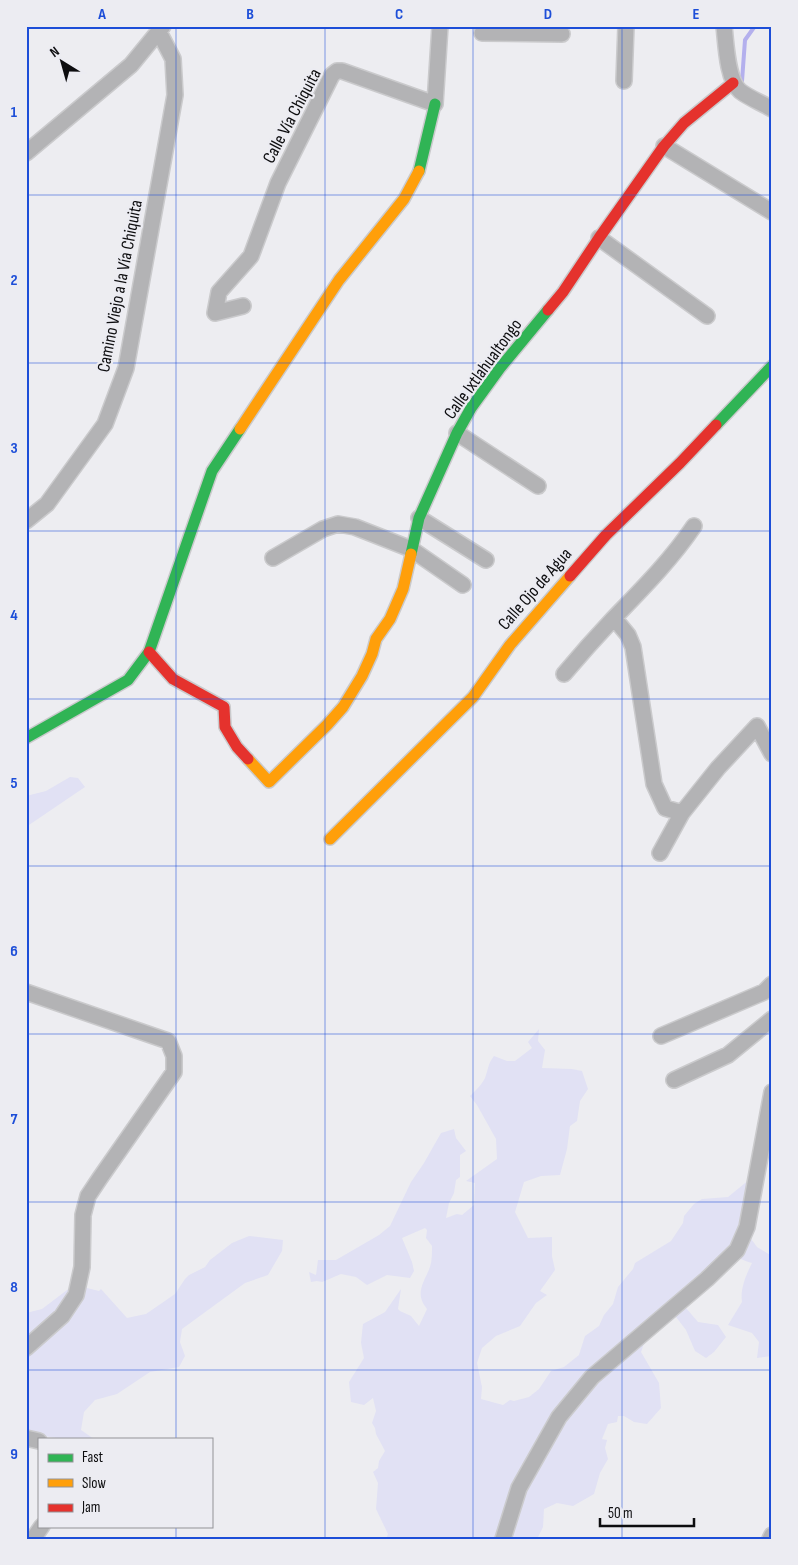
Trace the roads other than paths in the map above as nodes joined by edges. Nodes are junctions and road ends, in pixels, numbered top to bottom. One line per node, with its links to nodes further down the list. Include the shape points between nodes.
1 (440, 26): 9 (street)
2 (626, 26): 7 (street)
3 (724, 26): 8 (street)
4 (160, 28): 12 (street, via 132,65); 21 (street, Camino Viejo a la Vía Chiquita, via 173,59 175,95 126,368 105,424 47,504)
5 (562, 34): 6 (street)
6 (482, 35)
7 (624, 81)
8 (733, 83): 10 (street, via 740,91); 11 (street, Calle Ixtlahualtongo, via 684,123)
9 (435, 104): 15 (street, Calle Vía Chiquita, via 342,71 332,76 278,183 252,256 219,292 214,313); 28 (street, via 419,173 404,199 339,280 212,471)
10 (772, 109)
11 (664, 146): 13 (street); 14 (street, Calle Ixtlahualtongo)
12 (26, 153)
13 (772, 212)
14 (599, 238): 16 (street); 18 (street, Calle Ixtlahualtongo, via 563,292 485,388)
15 (243, 306)
16 (707, 316)
17 (772, 366): 33 (street, Calle Ojo de Agua, via 680,463 606,534 510,645 473,696)
18 (457, 433): 19 (street); 20 (street, Calle Ixtlahualtongo)
19 (538, 486)
20 (419, 518): 23 (street, Calle Ixtlahualtongo); 25 (street)
21 (26, 521)
22 (694, 526): 27 (street, via 636,597)
23 (411, 549): 24 (street, via 355,527 338,524 323,529); 26 (street); 28 (street, Calle Ixtlahualtongo, via 402,589 390,620 376,639 362,676 327,725 269,782 237,747 225,727 224,706 173,678)
24 (273, 558)
25 (486, 560)
26 (463, 586)
27 (614, 618): 29 (street); 32 (street, via 633,647 654,784 665,808)
28 (149, 652): 30 (street, via 128,680)
29 (564, 674)
30 (26, 738)
31 (772, 754): 32 (street, via 756,726)
32 (682, 813): 34 (street)
33 (330, 839)
34 (660, 853)
35 (772, 984): 38 (street, via 764,992)
36 (26, 992): 41 (street, via 168,1041 174,1056 174,1072 88,1196 83,1216 82,1267 76,1295 62,1316)
37 (772, 1020): 39 (street, via 728,1055)
38 (661, 1036)
39 (674, 1080)
40 (772, 1092): 44 (street, via 747,1227 736,1250 707,1279 592,1377 558,1417 519,1488)
41 (26, 1348)
42 (40, 1528): 43 (street)
43 (32, 1539)
44 (503, 1539)

